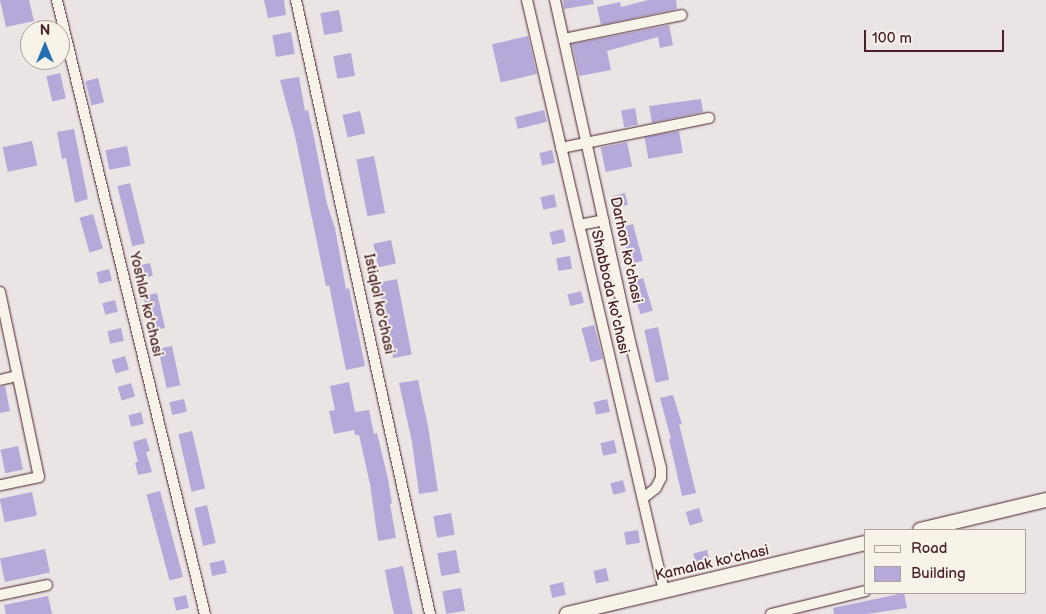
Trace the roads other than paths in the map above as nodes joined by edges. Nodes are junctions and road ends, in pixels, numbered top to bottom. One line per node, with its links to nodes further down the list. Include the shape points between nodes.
1 (57, 0): 25 (street, Yoshlar ko'chasi)
2 (296, 0): 26 (street, Istiqlol ko'chasi)
3 (527, 0): 9 (street, Shabboda ko'chasi)
4 (555, 0): 6 (street, Darhon ko'chasi)
5 (682, 15): 6 (street)
6 (564, 39): 8 (street, Darhon ko'chasi)
7 (709, 118): 8 (street)
8 (587, 142): 9 (street); 10 (street, Darhon ko'chasi)
9 (562, 148): 11 (street, Shabboda ko'chasi)
10 (604, 220): 11 (street); 16 (street, Darhon ko'chasi, via 661,468 656,488)
11 (580, 225): 16 (street, Shabboda ko'chasi)
12 (0, 292): 13 (street)
13 (17, 376): 14 (street); 15 (street, via 39,477)
14 (0, 380)
15 (0, 485)
16 (643, 498): 21 (street, Shabboda ko'chasi)
17 (1046, 500): 18 (main road)
18 (924, 529)
19 (864, 543): 21 (main road, Kamalak ko'chasi)
20 (47, 585): 23 (street)
21 (664, 591): 24 (main road, Kamalak ko'chasi)
22 (864, 591): 27 (street)
23 (0, 595)
24 (574, 613)
25 (205, 614)
26 (430, 614)
27 (771, 614)

